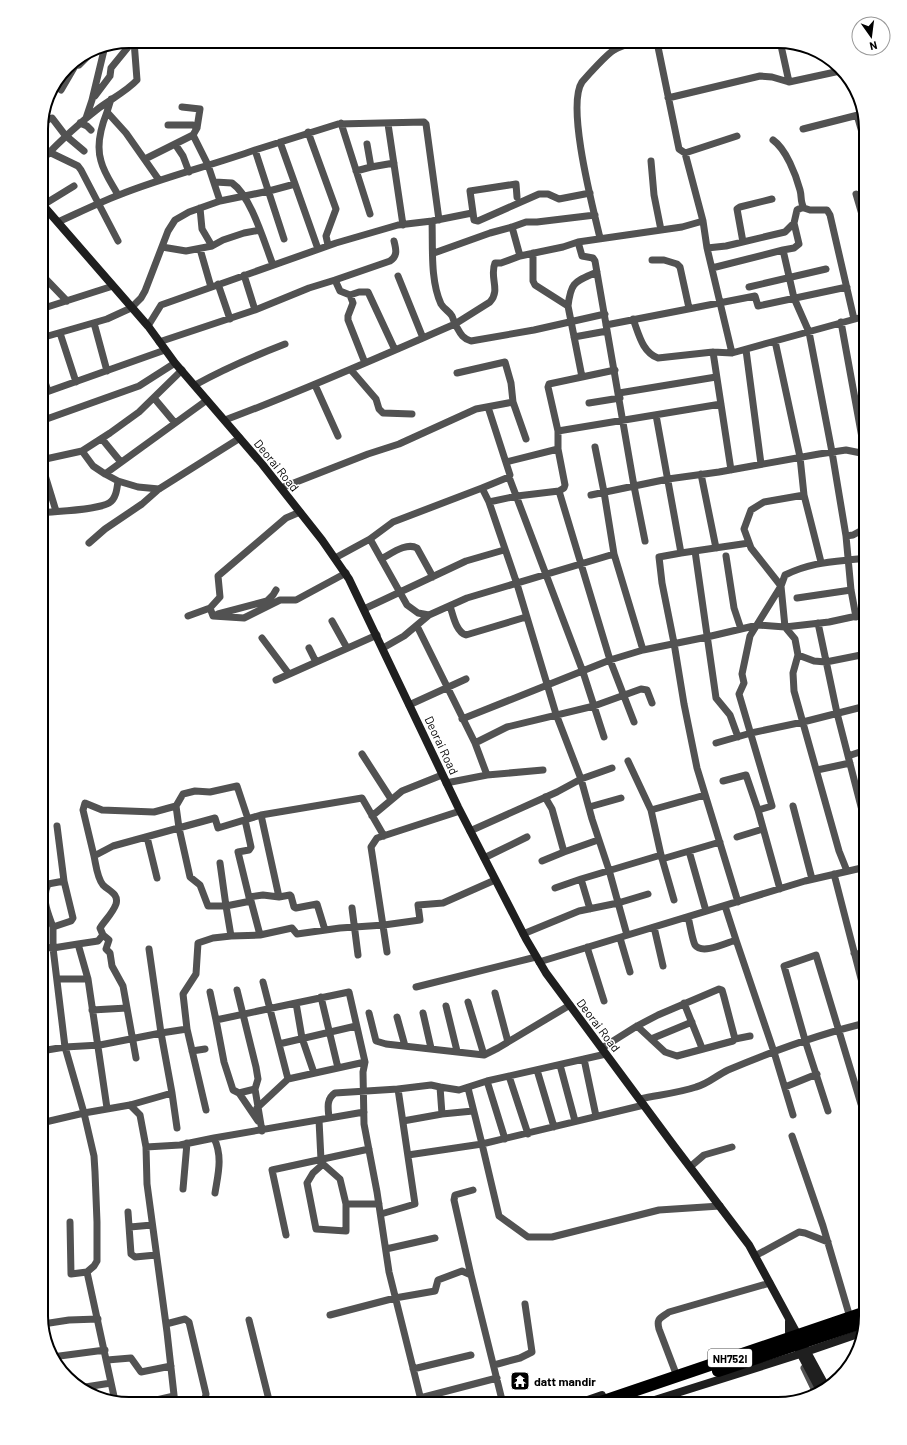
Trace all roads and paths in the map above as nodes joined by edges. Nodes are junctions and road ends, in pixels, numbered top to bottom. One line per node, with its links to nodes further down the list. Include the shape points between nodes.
1 (128, 48): 13 (street, via 111,68 110,76)
2 (135, 48): 11 (street, via 137,80)
3 (618, 48): 48 (street, via 586,77 579,88 577,98 582,152)
4 (658, 48): 12 (street)
5 (782, 48): 9 (street)
6 (104, 52): 13 (street)
7 (73, 71): 10 (street)
8 (835, 72): 9 (street)
9 (789, 82): 12 (street, via 760,76)
10 (61, 90)
11 (112, 98): 15 (street); 18 (street)
12 (668, 98): 35 (street, via 678,149)
13 (92, 100): 18 (street)
14 (182, 107): 24 (street, via 200,109)
15 (107, 112): 36 (street, via 126,132); 50 (street, via 102,126 99,151 101,162)
16 (857, 115): 22 (street)
17 (49, 120): 26 (street, via 52,118)
18 (83, 121): 23 (street); 26 (street)
19 (341, 123): 20 (street); 25 (street); 41 (street)
20 (388, 124): 38 (street); 64 (street, via 426,124)
21 (168, 125): 24 (street, via 193,125)
22 (803, 129)
23 (91, 130)
24 (195, 132): 30 (street); 39 (street)
25 (308, 132): 29 (street); 78 (street, via 336,208 326,236)
26 (66, 135): 33 (street); 34 (street)
27 (737, 136): 35 (street)
28 (773, 140): 59 (street, via 780,145 787,157 800,189)
29 (280, 142): 32 (street); 45 (street)
30 (175, 144): 36 (street); 42 (street)
31 (367, 144): 40 (street)
32 (255, 150): 39 (street); 47 (street)
33 (84, 151)
34 (49, 152): 56 (street, via 78,166)
35 (685, 153): 65 (street)
36 (145, 160): 43 (street)
37 (651, 161): 71 (street, via 654,195)
38 (394, 163): 40 (street); 68 (street)
39 (208, 165): 42 (street); 44 (street)
40 (371, 167): 41 (street)
41 (356, 171): 62 (street)
42 (189, 172): 43 (street)
43 (159, 180): 50 (street)
44 (215, 182): 51 (street, via 232,183); 55 (street)
45 (295, 184): 47 (street); 83 (street)
46 (74, 186): 54 (street)
47 (269, 191): 51 (street); 73 (street)
48 (590, 193): 61 (street, via 559,199 548,194 540,194 476,222); 63 (street)
49 (856, 194): 57 (street)
50 (118, 195): 56 (street)
51 (244, 196): 55 (street); 70 (street)
52 (517, 198): 61 (street, via 516,184 470,191)
53 (772, 199): 77 (street, via 737,209)
54 (48, 201)
55 (220, 201): 58 (street)
56 (98, 204): 66 (street); 74 (street)
57 (859, 204)
58 (200, 208): 79 (street, via 175,220); 80 (street, via 202,229)
59 (804, 208): 67 (street, via 797,210); 101 (street, via 823,209 828,212)
60 (48, 211): 66 (street, Deorai Road)
61 (472, 213): 64 (street)
62 (370, 214)
63 (595, 215): 69 (street, via 526,222); 72 (street)
64 (436, 220): 68 (street); 85 (street)
65 (703, 221): 71 (street); 82 (street)
66 (58, 222): 99 (street, Deorai Road)
67 (794, 223): 77 (street, via 785,232); 84 (street, via 799,244)
68 (402, 225): 78 (street)
69 (512, 228): 85 (street); 87 (street)
70 (260, 230): 80 (street, via 244,233); 89 (street)
71 (662, 230): 72 (street)
72 (600, 238): 76 (street)
73 (284, 239)
74 (118, 241)
75 (394, 241): 96 (street, via 396,253 393,259)
76 (578, 242): 86 (street); 92 (street, via 582,256 594,259)
77 (743, 242): 82 (street)
78 (328, 245): 83 (street)
79 (162, 246): 81 (street, via 186,251); 108 (street, via 145,291)
80 (212, 246): 81 (street)
81 (200, 248): 98 (street)
82 (707, 248): 90 (street)
83 (318, 249): 89 (street)
84 (783, 250): 90 (street); 95 (street)
85 (434, 253): 119 (street, via 436,289 442,306 452,316)
86 (533, 253): 87 (street); 106 (street, via 535,285)
87 (520, 256): 119 (street, via 495,263 494,298)
88 (652, 260): 109 (street, via 678,264)
89 (273, 265): 93 (street)
90 (712, 268): 105 (street)
91 (826, 269): 95 (street)
92 (596, 272): 106 (street, via 576,281 572,286); 111 (street)
93 (244, 275): 98 (street); 110 (street)
94 (398, 276): 126 (street)
95 (789, 278): 100 (street); 103 (street)
96 (335, 280): 102 (street, via 340,291); 110 (street)
97 (48, 281): 104 (street)
98 (214, 285): 113 (street); 120 (street, via 161,305)
99 (113, 286): 104 (street); 108 (street, Deorai Road)
100 (748, 287)
101 (848, 287): 103 (street); 114 (street)
102 (350, 294): 131 (street, via 368,292); 136 (street, via 353,303 348,320)
103 (794, 298): 105 (street, via 758,306 755,296); 122 (street)
104 (67, 301): 107 (street)
105 (721, 302): 109 (street); 134 (street)
106 (568, 306): 116 (street)
107 (48, 307)
108 (131, 308): 118 (street); 120 (street, Deorai Road)
109 (689, 308): 115 (street)
110 (255, 310): 113 (street)
111 (604, 314): 116 (street); 121 (street)
112 (859, 318): 114 (street)
113 (230, 319): 128 (street)
114 (854, 319): 117 (street)
115 (633, 320): 121 (street); 133 (street, via 645,350 652,356 658,358)
116 (571, 321): 119 (street, via 471,341 461,336); 125 (street)
117 (841, 322): 122 (street); 157 (street)
118 (94, 323): 123 (street); 140 (street)
119 (455, 324): 126 (street)
120 (148, 326): 128 (street, Deorai Road)
121 (607, 328): 125 (street); 139 (street)
122 (809, 332): 127 (street); 170 (street)
123 (60, 333): 124 (street); 144 (street)
124 (48, 336)
125 (574, 337): 142 (street)
126 (422, 338): 131 (street)
127 (775, 341): 132 (street); 172 (street)
128 (159, 342): 130 (street, Deorai Road)
129 (285, 344): 145 (street)
130 (165, 350): 135 (street, Deorai Road); 140 (street)
131 (395, 350): 136 (street)
132 (746, 350): 134 (street); 176 (street)
133 (713, 352): 134 (street); 143 (street)
134 (732, 353)
135 (175, 363): 137 (street, Deorai Road); 158 (street, via 140,386)
136 (365, 363): 138 (street)
137 (182, 370): 145 (street, Deorai Road); 149 (street)
138 (351, 370): 146 (street); 155 (street, via 376,399 383,413)
139 (615, 370): 142 (street); 148 (street)
140 (107, 371): 144 (street)
141 (457, 373): 151 (street, via 505,362)
142 (582, 377): 162 (street, via 549,384)
143 (716, 377): 148 (street); 153 (street)
144 (76, 382): 147 (street)
145 (195, 385): 150 (street, Deorai Road)
146 (315, 385): 159 (street); 163 (street)
147 (48, 392)
148 (619, 396): 152 (street); 160 (street)
149 (154, 398): 161 (street); 165 (street)
150 (207, 400): 159 (street, Deorai Road); 161 (street)
151 (513, 402): 154 (street); 166 (street)
152 (589, 403)
153 (721, 404): 156 (street); 177 (street)
154 (488, 407): 175 (street); 185 (street, via 476,409 399,444)
155 (412, 414)
156 (656, 415): 160 (street); 181 (street)
157 (859, 417)
158 (48, 419)
159 (225, 420): 164 (street, Deorai Road)
160 (623, 420): 162 (street); 184 (street)
161 (175, 423): 174 (street)
162 (558, 431): 168 (street)
163 (338, 436)
164 (240, 438): 185 (street, Deorai Road); 187 (street)
165 (102, 439): 169 (street); 174 (street)
166 (526, 439)
167 (595, 447): 189 (street)
168 (558, 449): 175 (street); 188 (street, via 565,485)
169 (82, 452): 173 (street); 178 (street, via 93,466)
170 (832, 452): 171 (street, via 846,450); 172 (street); 198 (street)
171 (859, 453)
172 (800, 457): 176 (street); 191 (street)
173 (48, 459)
174 (120, 461): 178 (street)
175 (506, 462): 180 (street)
176 (761, 464): 177 (street)
177 (731, 470): 179 (street)
178 (105, 474): 182 (street)
179 (701, 474): 181 (street); 203 (street)
180 (510, 477): 186 (street); 192 (street)
181 (668, 479): 184 (street); 206 (street)
182 (118, 481): 187 (street, via 138,487); 194 (street, via 116,495 109,503 96,507)
183 (48, 484): 194 (street)
184 (634, 486): 189 (street); 200 (street)
185 (281, 488): 196 (street, Deorai Road)
186 (482, 488): 193 (street); 199 (street, via 393,522)
187 (159, 489): 201 (street)
188 (559, 491): 192 (street); 214 (street)
189 (604, 492): 190 (street); 207 (street)
190 (591, 495)
191 (804, 495): 202 (street, via 764,502 751,510 744,530); 213 (street)
192 (517, 496): 193 (street); 216 (street)
193 (489, 502): 204 (street)
194 (56, 511): 195 (street)
195 (48, 512)
196 (300, 512): 209 (street, Deorai Road); 225 (street, via 286,518 218,576 220,597)
197 (859, 532): 198 (street)
198 (846, 536): 212 (street)
199 (370, 539): 209 (street); 210 (street)
200 (646, 541)
201 (89, 543)
202 (749, 543): 203 (street); 219 (street)
203 (716, 548): 205 (street)
204 (504, 550): 217 (street, via 466,561); 218 (street)
205 (695, 551): 206 (street); 240 (street)
206 (681, 553): 242 (street, via 659,557)
207 (614, 554): 214 (street); 246 (street)
208 (726, 556): 238 (street, via 734,608)
209 (335, 558): 215 (street, Deorai Road)
210 (381, 559): 217 (street, via 407,546 413,546 417,548); 222 (street)
211 (859, 559): 212 (street)
212 (849, 560): 213 (street); 221 (street)
213 (821, 562): 219 (street, via 785,575)
214 (580, 564): 216 (street); 249 (street)
215 (346, 573): 226 (street, Deorai Road); 229 (street, via 296,600 280,600 244,618)
216 (547, 575): 218 (street); 252 (street)
217 (433, 577): 222 (street)
218 (516, 584): 224 (street, via 467,598); 231 (street)
219 (781, 586): 235 (street); 237 (street)
220 (276, 590): 229 (street, via 267,601)
221 (851, 590): 223 (street); 232 (street)
222 (400, 592): 226 (street); 227 (street, via 407,605 418,613)
223 (797, 598)
224 (450, 606): 227 (street); 231 (street, via 459,630 466,635)
225 (210, 608): 228 (street); 229 (street)
226 (364, 609): 239 (street, Deorai Road)
227 (429, 615): 236 (street)
228 (188, 616)
229 (213, 616)
230 (859, 616): 232 (street)
231 (526, 617): 256 (street)
232 (856, 617): 234 (street)
233 (332, 621): 244 (street)
234 (818, 623): 237 (street); 251 (street)
235 (758, 625): 237 (street); 238 (street); 268 (street, via 750,636 742,674 744,683 740,694)
236 (416, 626): 245 (street); 257 (street)
237 (785, 627): 247 (street, via 795,639)
238 (741, 628): 240 (street)
239 (377, 635): 244 (street); 245 (street, Deorai Road)
240 (707, 637): 242 (street); 270 (street, via 716,698 730,716)
241 (262, 638): 253 (street)
242 (674, 643): 246 (street); 285 (street, via 697,768)
243 (309, 648): 250 (street)
244 (346, 648): 250 (street)
245 (383, 648): 260 (street, Deorai Road)
246 (643, 650): 249 (street)
247 (798, 655): 251 (street); 267 (street, via 793,674 794,690)
248 (859, 655): 251 (street)
249 (610, 660): 252 (street); 258 (street)
250 (316, 662): 253 (street)
251 (826, 662): 263 (street)
252 (583, 672): 256 (street); 261 (street)
253 (289, 674): 255 (street)
254 (466, 679): 257 (street)
255 (276, 680)
256 (548, 685): 264 (street); 265 (street)
257 (447, 688): 260 (street); 265 (street)
258 (624, 696): 259 (street, via 644,689 649,693); 261 (street); 266 (street)
259 (652, 703)
260 (409, 705): 280 (street, Deorai Road)
261 (594, 706): 264 (street); 269 (street)
262 (859, 708): 263 (street)
263 (837, 713): 267 (street); 275 (street)
264 (556, 714): 271 (street, via 507,727); 282 (street)
265 (462, 719): 271 (street)
266 (634, 722)
267 (803, 722): 268 (street); 279 (street)
268 (751, 733): 270 (street); 294 (street, via 772,806)
269 (604, 737)
270 (738, 737): 272 (street)
271 (474, 743): 281 (street)
272 (716, 743)
273 (362, 754): 288 (street)
274 (859, 754): 275 (street)
275 (849, 760): 279 (street); 289 (street)
276 (628, 761): 293 (street)
277 (612, 768): 282 (street)
278 (543, 770): 281 (street)
279 (817, 770): 318 (street)
280 (442, 774): 284 (street, Deorai Road); 288 (street, via 408,788)
281 (487, 775): 284 (street)
282 (581, 779): 286 (street); 292 (street)
283 (723, 781): 294 (street, via 746,775)
284 (446, 783): 295 (street, Deorai Road)
285 (705, 795): 293 (street); 308 (street)
286 (545, 797): 302 (street); 310 (street, via 552,809)
287 (621, 798): 292 (street)
288 (391, 799): 297 (street)
289 (859, 799)
290 (176, 806): 298 (street, via 183,794 237,786); 300 (street); 311 (street, via 154,812 102,810 85,803 83,810)
291 (793, 806): 322 (street)
292 (589, 807): 307 (street)
293 (651, 810): 312 (street)
294 (758, 810): 301 (street)
295 (460, 811): 302 (street, Deorai Road); 303 (street)
296 (261, 816): 297 (street, via 362,798); 298 (street); 329 (street)
297 (372, 816): 303 (street)
298 (246, 820): 300 (street, via 218,828 215,818); 330 (street, via 251,847 250,850 238,852)
299 (57, 826): 324 (street)
300 (179, 828): 304 (street); 334 (street, via 190,877 200,885 208,906)
301 (762, 829): 306 (street); 327 (street)
302 (470, 831): 313 (street, Deorai Road)
303 (384, 836): 341 (street, via 377,838 371,847)
304 (147, 837): 311 (street, via 113,846); 320 (street)
305 (527, 837): 313 (street)
306 (736, 837)
307 (598, 840): 310 (street); 317 (street)
308 (720, 842): 309 (street); 332 (street)
309 (690, 851): 312 (street); 339 (street)
310 (564, 852): 314 (street)
311 (94, 856): 347 (street, via 100,880 117,899 114,909 100,928)
312 (662, 857): 317 (street); 331 (street)
313 (484, 858): 323 (street, Deorai Road)
314 (542, 861)
315 (220, 863): 334 (street)
316 (859, 868): 318 (street)
317 (609, 870): 321 (street); 333 (street)
318 (847, 871): 319 (street)
319 (834, 874): 322 (street); 359 (street)
320 (158, 878)
321 (581, 879): 326 (street); 337 (street)
322 (812, 879): 327 (street)
323 (495, 880): 341 (street, via 443,902 418,905 420,920); 346 (street, Deorai Road)
324 (64, 881): 325 (street); 342 (street, via 73,918)
325 (48, 884)
326 (556, 888)
327 (780, 889): 332 (street)
328 (648, 894): 333 (street)
329 (279, 898): 330 (street, via 263,895); 345 (street, via 291,896 296,908 317,904)
330 (250, 899): 334 (street); 348 (street)
331 (674, 900)
332 (738, 902): 335 (street)
333 (618, 903): 337 (street); 349 (street)
334 (226, 906): 350 (street)
335 (725, 906): 339 (street); 352 (street)
336 (352, 908): 343 (street)
337 (590, 909): 346 (street)
338 (48, 911): 342 (street)
339 (706, 911): 340 (street)
340 (688, 917): 344 (street); 352 (street, via 695,944 700,949 706,950)
341 (384, 925): 343 (street); 358 (street)
342 (53, 927): 356 (street)
343 (354, 927): 345 (street); 361 (street)
344 (654, 928): 349 (street); 363 (street)
345 (324, 930): 348 (street, via 297,934 292,928)
346 (523, 934): 362 (street, Deorai Road)
347 (103, 935): 353 (street, via 98,940); 380 (street, via 109,940 106,949 123,986)
348 (260, 935): 350 (street)
349 (628, 935): 351 (street)
350 (231, 936): 392 (street, via 198,943 196,974 183,994)
351 (620, 938): 354 (street); 364 (street)
352 (736, 940): 414 (street)
353 (78, 944): 356 (street); 367 (street)
354 (586, 947): 362 (street); 374 (street)
355 (48, 948): 356 (street)
356 (53, 948): 366 (street)
357 (149, 949): 395 (street)
358 (387, 952)
359 (854, 953): 360 (street); 365 (street)
360 (859, 954)
361 (358, 955)
362 (538, 959): 369 (street); 378 (street, Deorai Road)
363 (663, 966)
364 (630, 972)
365 (859, 972)
366 (57, 979): 367 (street); 406 (street)
367 (88, 979): 382 (street)
368 (264, 982): 381 (street)
369 (416, 986)
370 (238, 990): 385 (street)
371 (210, 992): 387 (street)
372 (495, 993): 402 (street)
373 (321, 997): 377 (street); 390 (street, via 349,992); 394 (street)
374 (604, 1001)
375 (468, 1002): 415 (street)
376 (684, 1003): 388 (street); 391 (street); 400 (street, via 722,990)
377 (296, 1004): 381 (street); 397 (street)
378 (570, 1005): 402 (street); 413 (street, Deorai Road)
379 (446, 1006): 412 (street)
380 (127, 1008): 382 (street); 398 (street)
381 (270, 1009): 385 (street); 403 (street)
382 (92, 1010): 404 (street)
383 (368, 1012): 405 (street, via 376,1041)
384 (423, 1013): 407 (street)
385 (243, 1014): 387 (street); 430 (street, via 258,1079)
386 (397, 1017): 405 (street)
387 (216, 1020): 434 (street, via 224,1062 233,1090)
388 (692, 1022): 399 (street); 408 (street)
389 (859, 1025): 393 (street)
390 (356, 1026): 394 (street); 418 (street)
391 (637, 1026): 399 (street); 413 (street)
392 (187, 1029): 395 (street); 411 (street)
393 (839, 1029): 401 (street); 401 (street, via 816,955 792,962 784,966); 435 (street)
394 (330, 1032): 397 (street); 420 (street)
395 (161, 1034): 398 (street); 433 (street)
396 (750, 1036): 400 (street)
397 (302, 1038): 403 (street); 422 (street)
398 (133, 1039): 404 (street); 416 (street)
399 (651, 1039): 408 (street, via 665,1052 677,1056)
400 (735, 1039): 408 (street)
401 (805, 1040): 414 (street); 423 (street)
402 (508, 1042): 415 (street)
403 (279, 1044): 425 (street)
404 (97, 1045): 406 (street); 438 (street)
405 (405, 1046): 407 (street)
406 (65, 1047): 410 (street); 444 (street)
407 (431, 1048): 412 (street)
408 (702, 1048)
409 (205, 1049): 411 (street)
410 (48, 1050)
411 (192, 1051): 440 (street)
412 (458, 1051): 415 (street)
413 (604, 1051): 417 (street); 436 (street, Deorai Road)
414 (774, 1052): 428 (street); 436 (street, via 726,1071 697,1087)
415 (484, 1055)
416 (136, 1058)
417 (584, 1059): 419 (street); 447 (street)
418 (365, 1062): 420 (street); 432 (street)
419 (560, 1064): 421 (street); 452 (street)
420 (338, 1068): 422 (street)
421 (537, 1070): 424 (street); 454 (street)
422 (314, 1073): 425 (street)
423 (817, 1074): 428 (street); 442 (street)
424 (509, 1076): 426 (street); 456 (street)
425 (288, 1079): 439 (street)
426 (488, 1081): 429 (street); 459 (street)
427 (440, 1087): 429 (street, via 459,1090); 431 (street, via 431,1085); 445 (street)
428 (785, 1087): 446 (street)
429 (468, 1088): 441 (street)
430 (255, 1089): 434 (street); 439 (street)
431 (398, 1089): 432 (street); 451 (street)
432 (363, 1091): 443 (street); 448 (street, via 335,1093 330,1096)
433 (172, 1093): 437 (street); 455 (street)
434 (239, 1093): 453 (street)
435 (859, 1097)
436 (642, 1102): 447 (street); 467 (street, Deorai Road)
437 (130, 1105): 438 (street); 462 (street, via 140,1115)
438 (107, 1108): 444 (street)
439 (257, 1108): 453 (street)
440 (206, 1110)
441 (473, 1111): 445 (street); 461 (street)
442 (828, 1111)
443 (364, 1112): 448 (street); 464 (street)
444 (84, 1113): 450 (street); 485 (street, via 94,1156 97,1222 97,1261)
445 (442, 1114): 451 (street)
446 (793, 1114)
447 (596, 1116): 452 (street)
448 (329, 1118): 449 (street)
449 (319, 1120): 453 (street); 466 (street)
450 (48, 1121)
451 (402, 1121): 465 (street)
452 (575, 1121): 454 (street)
453 (261, 1127): 458 (street)
454 (554, 1127): 456 (street)
455 (177, 1128)
456 (528, 1134): 459 (street)
457 (792, 1136): 481 (street)
458 (214, 1138): 460 (street); 470 (street, via 219,1148 220,1162)
459 (505, 1139): 461 (street)
460 (187, 1143): 462 (street); 468 (street)
461 (482, 1144): 465 (street); 473 (street, via 499,1216 528,1237 552,1237 659,1210)
462 (146, 1147): 477 (street)
463 (732, 1147): 467 (street, via 704,1155)
464 (369, 1149): 466 (street); 472 (street)
465 (408, 1155): 475 (street, via 415,1204)
466 (322, 1162): 471 (street, via 340,1180); 471 (street, via 307,1183 316,1228 346,1231); 479 (street, via 272,1170)
467 (690, 1167): 473 (street, Deorai Road)
468 (183, 1189)
469 (473, 1190): 486 (street, via 458,1194 454,1200)
470 (215, 1193)
471 (346, 1204): 472 (street)
472 (379, 1204): 475 (street)
473 (720, 1206): 484 (street, Deorai Road)
474 (128, 1212): 478 (street)
475 (381, 1214): 482 (street)
476 (70, 1222): 485 (street, via 71,1274)
477 (152, 1226): 478 (street); 483 (street)
478 (130, 1227): 483 (street, via 131,1254 136,1257)
479 (286, 1235)
480 (435, 1238): 482 (street)
481 (827, 1240): 484 (street, via 799,1232); 491 (street)
482 (386, 1250): 488 (street)
483 (156, 1255): 497 (street)
484 (755, 1256): 487 (street, Deorai Road)
485 (87, 1272): 494 (street)
486 (471, 1275): 488 (street, via 462,1271 438,1280 435,1291); 506 (street)
487 (770, 1283): 499 (street, Deorai Road); 509 (street, via 669,1312 658,1319 659,1329)
488 (395, 1298): 493 (street); 508 (street)
489 (524, 1304): 506 (street, via 532,1352)
490 (859, 1310): 491 (street)
491 (849, 1314): 499 (street)
492 (859, 1314): 524 (highway, NH752I)
493 (330, 1315)
494 (98, 1319): 496 (street); 501 (street)
495 (249, 1320): 519 (street)
496 (48, 1322)
497 (166, 1324): 507 (street); 518 (street, via 185,1319 189,1322)
498 (858, 1324): 525 (highway, NH752I)
499 (793, 1331): 502 (street, Deorai Road); 509 (street)
500 (856, 1335): 502 (street)
501 (105, 1350): 504 (street); 505 (street)
502 (802, 1354): 512 (street); 514 (street); 515 (street); 526 (street)
503 (471, 1355): 508 (street)
504 (59, 1356)
505 (107, 1360): 507 (street, via 131,1358 141,1372); 511 (street)
506 (494, 1365): 510 (street)
507 (171, 1366): 517 (street)
508 (413, 1369): 520 (street)
509 (675, 1371): 523 (street)
510 (497, 1378): 521 (street); 522 (street)
511 (111, 1383): 513 (street); 516 (street)
512 (823, 1383)
513 (89, 1386)
514 (818, 1386)
515 (815, 1389)
516 (114, 1395)
517 (175, 1397)
518 (205, 1397)
519 (268, 1397)
520 (420, 1397)
521 (434, 1397)
522 (501, 1397)
523 (597, 1397)
524 (616, 1397)
525 (640, 1397)
526 (664, 1397)

